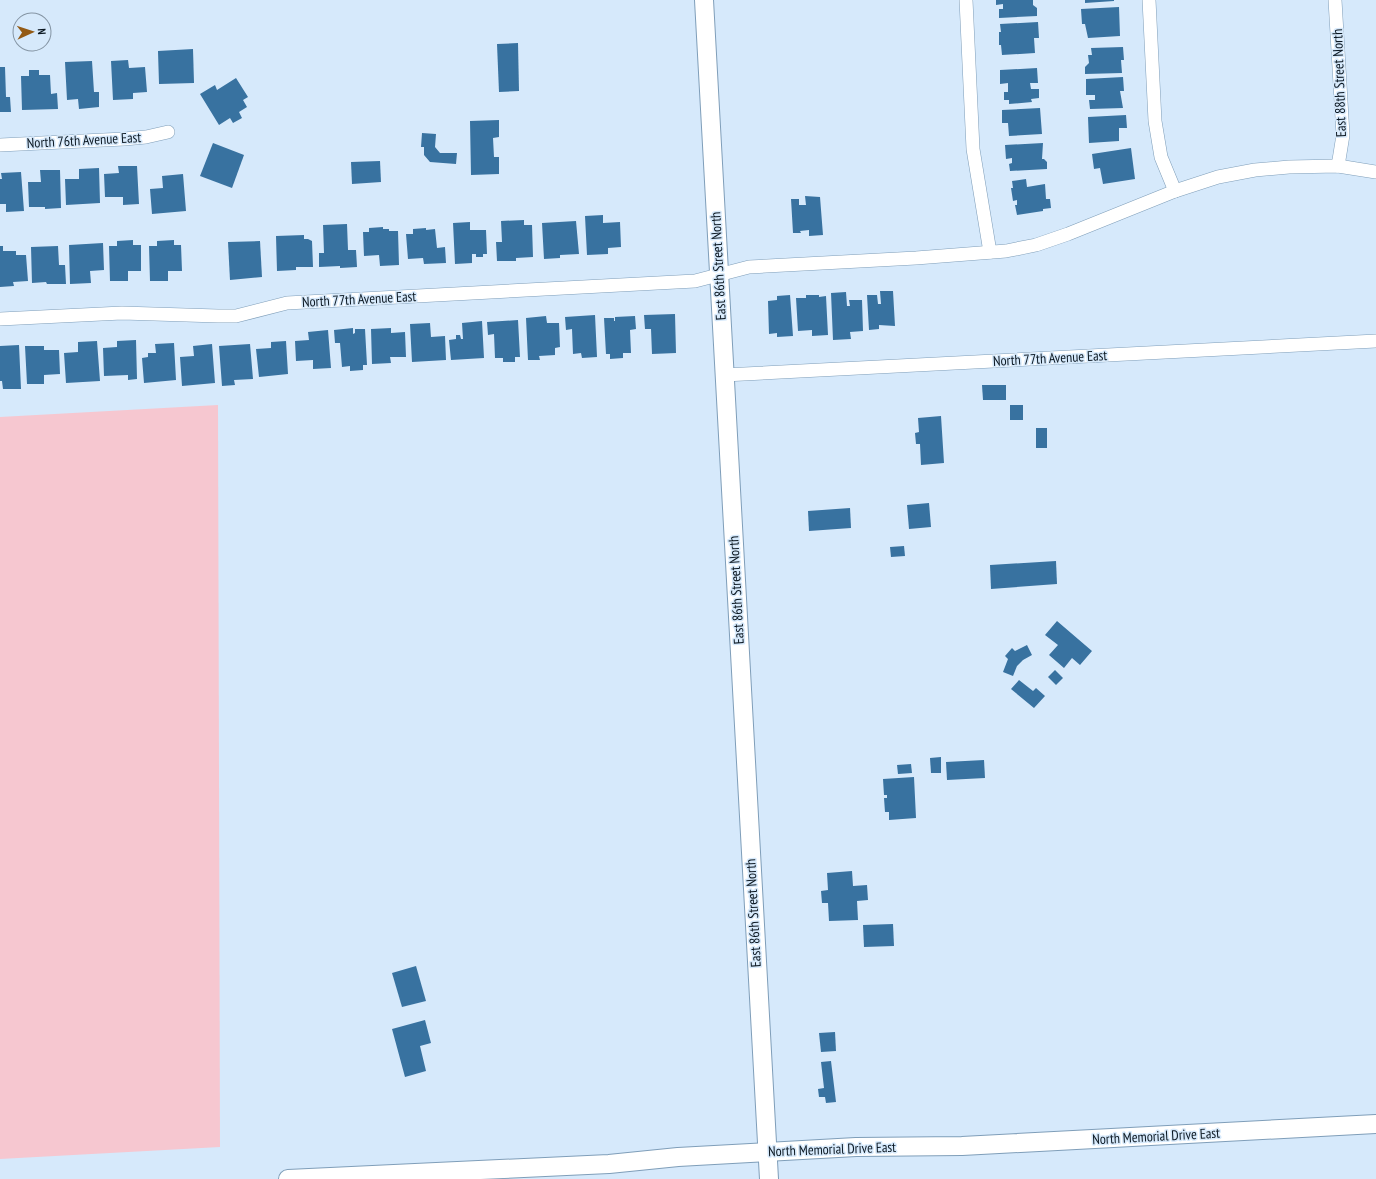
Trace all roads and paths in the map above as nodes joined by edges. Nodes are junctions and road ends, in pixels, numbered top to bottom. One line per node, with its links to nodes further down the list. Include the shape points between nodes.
1 (704, 0): 11 (street, East 86th Street North)
2 (966, 0): 10 (street, via 974,148)
3 (1149, 0): 9 (street, via 1155,121 1161,157)
4 (1335, 0): 7 (street, East 88th Street North, via 1343,135)
5 (168, 132): 6 (street, North 76th Avenue East, via 124,138)
6 (0, 145)
7 (1338, 166): 8 (street, North 77th Avenue East); 9 (street, North 77th Avenue East, via 1255,170 1218,177)
8 (1376, 172)
9 (1175, 191): 10 (street, North 77th Avenue East, via 1068,234 1006,251)
10 (990, 252): 11 (street, North 77th Avenue East, via 749,267)
11 (719, 276): 12 (street, North 77th Avenue East, via 695,281 287,303 236,316 122,313); 14 (street, East 86th Street North)
12 (0, 319)
13 (1376, 341): 14 (street, North 77th Avenue East)
14 (724, 375): 16 (street, East 86th Street North)
15 (1376, 1124): 16 (street, North Memorial Drive East, via 962,1146 856,1147)
16 (767, 1152): 17 (street, North Memorial Drive East, via 678,1156 609,1164); 18 (street, East 86th Street North)
17 (288, 1179)
18 (769, 1179)

